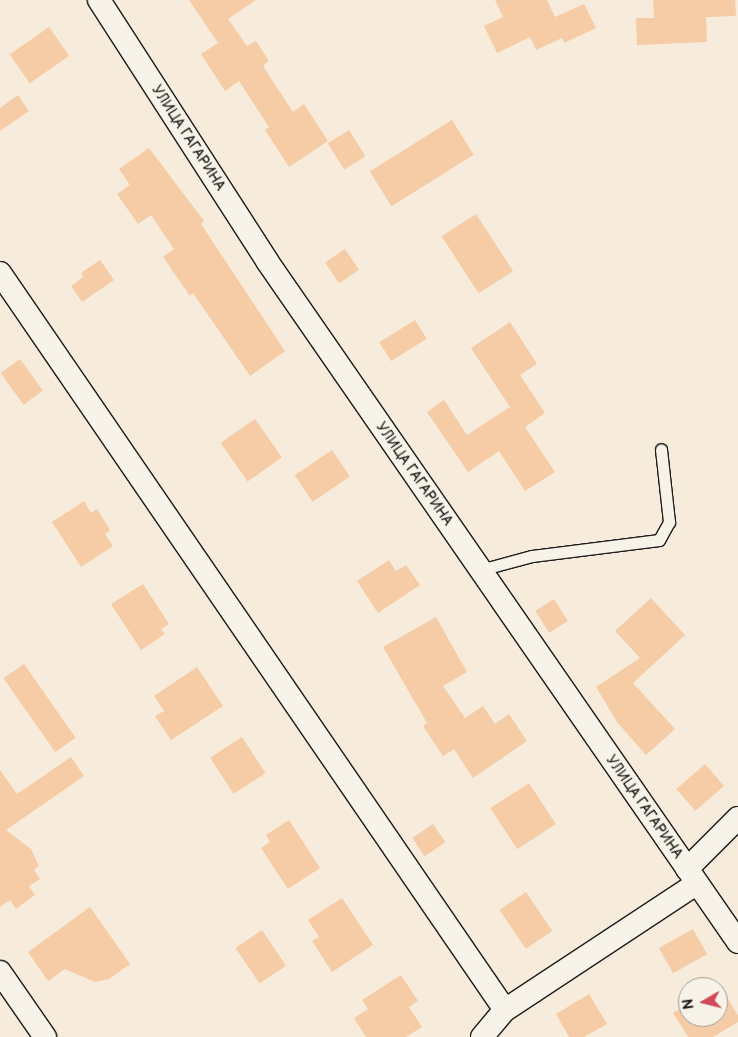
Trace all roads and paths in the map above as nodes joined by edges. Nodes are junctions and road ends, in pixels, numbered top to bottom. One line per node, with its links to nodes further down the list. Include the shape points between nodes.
1 (99, 0): 4 (street, УЛИЦА ГАГАРИНА, via 268,261)
2 (0, 273): 9 (street)
3 (661, 449): 4 (lane, via 670,522 659,540 532,556)
4 (480, 570): 6 (street, УЛИЦА ГАГАРИНА)
5 (738, 818): 6 (street)
6 (692, 876): 7 (street, УЛИЦА ГАГАРИНА); 9 (street)
7 (738, 942)
8 (0, 972): 10 (street)
9 (505, 1010): 11 (street)
10 (45, 1037)
11 (482, 1037)

